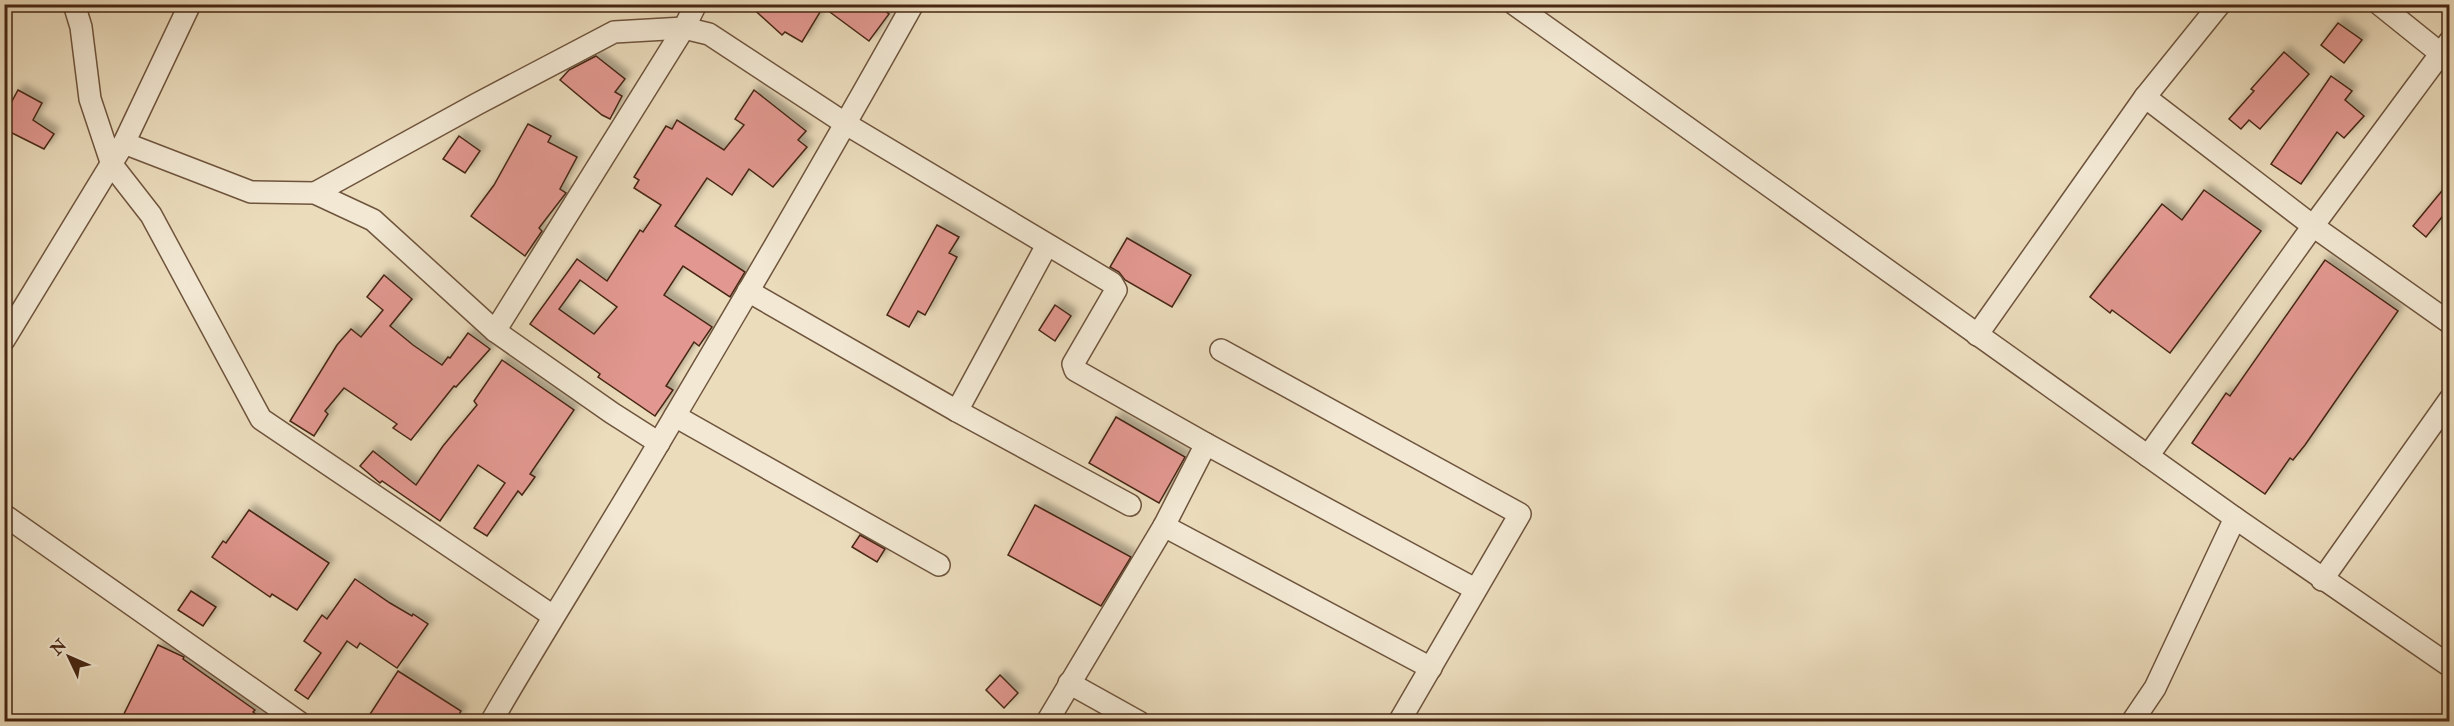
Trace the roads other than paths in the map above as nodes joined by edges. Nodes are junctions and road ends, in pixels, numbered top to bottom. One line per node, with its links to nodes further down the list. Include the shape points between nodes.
1 (74, 4): 13 (street, via 81,27 90,99)
2 (190, 4): 12 (street)
3 (696, 4): 8 (street)
4 (913, 4): 11 (street)
5 (1514, 4): 20 (street)
6 (2220, 4): 10 (street)
7 (2379, 4): 9 (street)
8 (684, 28): 11 (street, via 709,34); 14 (street, via 614,32); 19 (street)
9 (2445, 47): 15 (street)
10 (2145, 97): 15 (street); 20 (street)
11 (846, 124): 16 (street); 17 (street)
12 (124, 143): 13 (street); 14 (street, via 251,192)
13 (112, 165): 21 (street); 36 (street, via 151,215 261,420)
14 (315, 194): 19 (street, via 373,220)
15 (2313, 226): 18 (street); 28 (street)
16 (1047, 245): 24 (street); 27 (street, via 1112,283 1116,290 1073,364 1075,370)
17 (748, 291): 24 (street); 25 (street)
18 (2450, 323)
19 (495, 331): 26 (street)
20 (1977, 335): 28 (street)
21 (4, 340)
22 (1221, 350): 35 (street, via 1520,514)
23 (2450, 399): 34 (street)
24 (957, 411): 29 (street)
25 (675, 416): 26 (street); 33 (street)
26 (659, 443): 36 (street)
27 (1206, 444): 32 (street); 35 (street)
28 (2148, 456): 31 (street)
29 (1130, 505)
30 (4, 515): 40 (street)
31 (2235, 518): 34 (street); 45 (street, via 2155,688)
32 (1164, 526): 38 (street); 39 (street)
33 (939, 565)
34 (2322, 580): 37 (street)
35 (1475, 589): 38 (street)
36 (553, 616): 41 (street)
37 (2450, 666)
38 (1431, 668): 44 (street)
39 (1069, 683): 42 (street); 43 (street)
40 (299, 722)
41 (491, 722)
42 (1047, 722)
43 (1139, 722)
44 (1399, 722)
45 (2132, 722)

